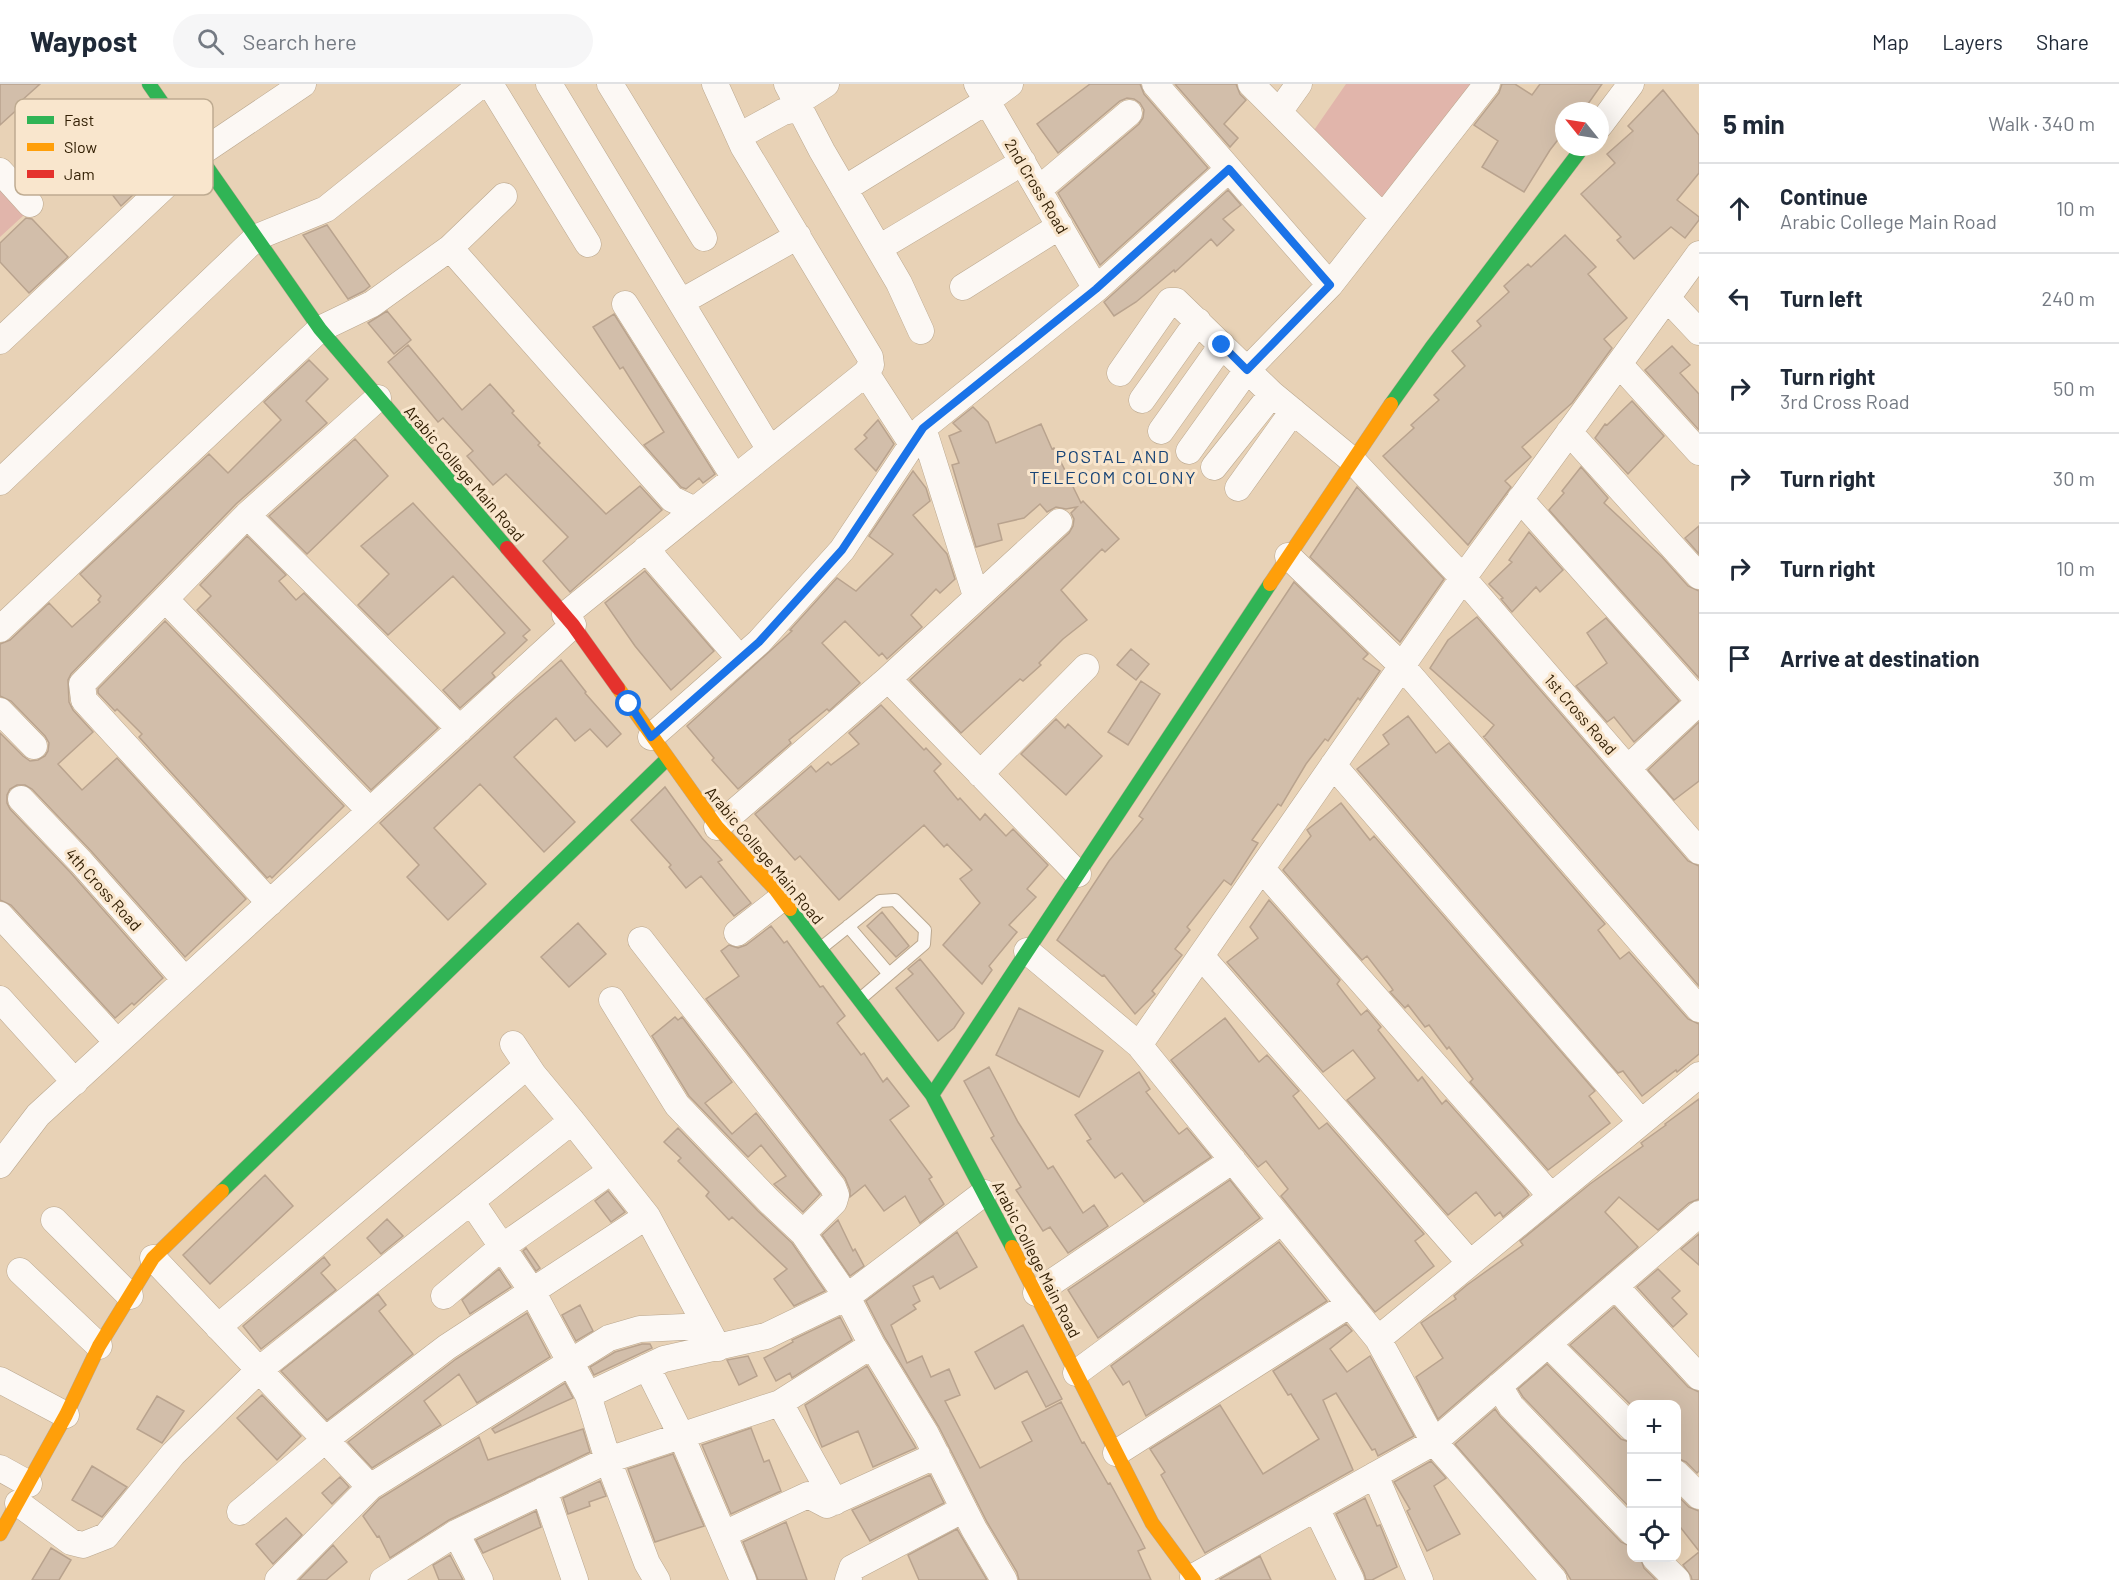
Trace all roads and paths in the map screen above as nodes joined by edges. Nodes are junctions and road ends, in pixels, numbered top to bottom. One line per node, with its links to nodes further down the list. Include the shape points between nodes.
1 (149, 84): 17 (street, Arabic College Main Road)
2 (303, 84): 22 (street)
3 (490, 84): 40 (street)
4 (549, 84): 48 (street)
5 (610, 84): 39 (street)
6 (715, 84): 21 (street)
7 (826, 84): 16 (street)
8 (1010, 84): 15 (street)
9 (1155, 84): 25 (street)
10 (1251, 84): 18 (street)
11 (1299, 84): 18 (street)
12 (1487, 84): 35 (street)
13 (1631, 84): 20 (street)
14 (468, 88): 38 (street, via 326,209)
15 (982, 92): 24 (street, 2nd Cross Road); 29 (street)
16 (795, 98): 21 (street, via 783,112); 29 (street)
17 (160, 99)
18 (1279, 112): 35 (street)
19 (1129, 113): 30 (street)
20 (1609, 113)
21 (738, 136): 37 (street)
22 (213, 145)
23 (1576, 156): 70 (street)
24 (1023, 162): 30 (street, 2nd Cross Road); 42 (street)
25 (1229, 169): 44 (street); 46 (street)
26 (0, 171): 28 (street)
27 (213, 174): 38 (street, Arabic College Main Road)
28 (15, 188)
29 (844, 189): 42 (street)
30 (1039, 189): 36 (street, 2nd Cross Road)
31 (22, 195): 34 (street)
32 (155, 195): 54 (street)
33 (504, 196): 41 (street)
34 (30, 204)
35 (1383, 217): 44 (street)
36 (1060, 226): 45 (street); 46 (street, 2nd Cross Road)
37 (798, 236): 48 (street); 58 (street, via 870,357)
38 (257, 237): 51 (street, Arabic College Main Road); 73 (street)
39 (704, 238)
40 (588, 244)
41 (450, 248): 51 (street, via 372,304); 76 (street, via 672,499)
42 (879, 248): 52 (street)
43 (1699, 254): 47 (street)
44 (1330, 285): 57 (street)
45 (963, 287)
46 (1096, 289): 66 (street)
47 (1667, 298): 53 (street); 56 (street)
48 (681, 302): 67 (street)
49 (625, 304): 72 (street)
50 (1198, 321): 55 (street, 1st Cross Road); 59 (street, 1st Cross Road, via 1176,301 1170,301); 62 (street)
51 (320, 329): 61 (street, Arabic College Main Road); 86 (street)
52 (921, 331)
53 (1699, 332)
54 (0, 341)
55 (1222, 345): 57 (street, 1st Cross Road); 64 (street)
56 (1619, 364): 65 (street); 69 (street)
57 (1247, 370): 60 (street, 1st Cross Road); 68 (street)
58 (866, 373): 66 (street); 67 (street)
59 (1120, 373)
60 (1272, 394): 63 (street, 1st Cross Road); 71 (street)
61 (378, 398): 77 (street); 85 (street, Arabic College Main Road)
62 (1142, 400)
63 (1293, 411): 70 (street, 1st Cross Road); 74 (street)
64 (1161, 431)
65 (1569, 432): 75 (street); 81 (street)
66 (918, 436): 83 (street); 87 (street, via 842,550)
67 (770, 450): 72 (street)
68 (1189, 451)
69 (1699, 452)
70 (1352, 460): 80 (street); 82 (street, 1st Cross Road)
71 (1214, 467)
72 (735, 478): 76 (street)
73 (0, 482)
74 (1238, 488)
75 (1520, 500): 82 (street); 91 (street)
76 (695, 510): 79 (street)
77 (247, 515): 84 (street); 93 (street)
78 (1059, 522): 83 (street)
79 (646, 549): 85 (street); 87 (street)
80 (1288, 556): 88 (street); 105 (street)
81 (1699, 576)
82 (1463, 578): 88 (street); 98 (street, 1st Cross Road)
83 (976, 596): 90 (street)
84 (166, 600): 101 (street); 107 (street, via 82,684 84,700)
85 (569, 620): 93 (street); 94 (street, Arabic College Main Road)
86 (0, 629)
87 (740, 659): 94 (street)
88 (1402, 666): 97 (street); 120 (street)
89 (1086, 667): 99 (street)
90 (888, 679): 99 (street); 102 (street)
91 (1699, 702): 98 (street)
92 (0, 711): 95 (street)
93 (460, 729): 101 (street)
94 (651, 737): 96 (street, Arabic College Main Road)
95 (34, 746)
96 (667, 759): 102 (street, Arabic College Main Road); 142 (street)
97 (1333, 765): 104 (street); 129 (street)
98 (1628, 768): 103 (street, 1st Cross Road)
99 (980, 774): 105 (street)
100 (21, 800): 116 (street, 4th Cross Road)
101 (370, 811): 107 (street)
102 (717, 827): 106 (street, Arabic College Main Road)
103 (1699, 850)
104 (1262, 869): 114 (street); 134 (street)
105 (1077, 874): 113 (street)
106 (782, 898): 110 (street); 112 (street, Arabic College Main Road)
107 (270, 903): 116 (street)
108 (0, 915): 121 (street)
109 (848, 926): 112 (lane); 115 (lane); 115 (lane, via 880,901 895,900 925,930 924,944)
110 (737, 933)
111 (641, 940): 140 (street, via 833,1187 834,1202)
112 (820, 949): 119 (street, Arabic College Main Road)
113 (1027, 951): 123 (street); 127 (street)
114 (1201, 956): 123 (street); 143 (street)
115 (889, 974): 119 (lane)
116 (185, 980): 121 (street)
117 (0, 999): 126 (street)
118 (612, 1000): 140 (street, via 677,1105)
119 (859, 1000): 127 (street, Arabic College Main Road)
120 (1699, 1009)
121 (117, 1042): 126 (street)
122 (513, 1044): 124 (street)
123 (1139, 1045): 130 (street)
124 (533, 1074): 128 (street); 152 (street, via 522,1071)
125 (1699, 1075): 129 (street)
126 (75, 1082): 131 (street, via 38,1115)
127 (932, 1095): 133 (street, Arabic College Main Road)
128 (572, 1121): 132 (street); 135 (street)
129 (1641, 1122): 134 (street)
130 (1233, 1160): 139 (street); 147 (street)
131 (0, 1164)
132 (611, 1171): 137 (street); 141 (street)
133 (984, 1193): 147 (street, Arabic College Main Road); 150 (street)
134 (1551, 1196): 143 (street)
135 (471, 1201): 141 (street); 160 (street)
136 (1699, 1215): 145 (street)
137 (647, 1216): 146 (street); 153 (street)
138 (54, 1220): 148 (street)
139 (1282, 1221): 151 (street); 161 (street)
140 (803, 1233): 150 (street)
141 (502, 1247): 146 (street); 149 (street)
142 (153, 1258): 148 (street); 152 (street)
143 (1470, 1263): 154 (street)
144 (20, 1271): 157 (street)
145 (1615, 1286): 155 (street); 162 (street)
146 (532, 1291): 158 (street); 170 (street, via 447,1347)
147 (1036, 1293): 161 (street, Arabic College Main Road)
148 (130, 1296): 157 (street)
149 (444, 1296)
150 (847, 1297): 153 (street, via 766,1336); 156 (street)
151 (1350, 1304): 154 (street); 172 (street)
152 (218, 1327): 160 (street)
153 (712, 1337): 158 (street, via 640,1329 609,1338); 159 (street)
154 (1378, 1339): 171 (street)
155 (1548, 1344): 164 (street); 168 (street)
156 (872, 1345): 166 (street); 173 (street)
157 (99, 1346): 167 (street)
158 (570, 1362): 165 (street); 178 (street)
159 (647, 1367): 165 (street); 169 (street)
160 (259, 1370): 170 (street); 180 (street, via 173,1454 106,1536 83,1545 70,1542)
161 (1076, 1373): 172 (street, Arabic College Main Road)
162 (1699, 1377)
163 (0, 1380): 167 (street)
164 (1499, 1386): 171 (street); 186 (street, via 1511,1406)
165 (588, 1395): 174 (street)
166 (780, 1403): 169 (street); 182 (street)
167 (66, 1415): 180 (street)
168 (1627, 1423)
169 (681, 1435): 174 (street); 189 (street)
170 (326, 1440): 178 (street); 185 (street)
171 (1434, 1442): 176 (street); 202 (street)
172 (1116, 1453): 191 (street, Arabic College Main Road, via 1152,1523)
173 (937, 1455): 182 (street); 184 (street)
174 (608, 1460): 179 (street); 196 (street)
175 (0, 1468): 180 (street)
176 (1375, 1475): 183 (street); 201 (street)
177 (1681, 1477): 181 (street)
178 (370, 1487): 192 (street)
179 (544, 1490): 187 (street); 195 (street)
180 (24, 1493): 188 (street)
181 (1699, 1496)
182 (835, 1502): 189 (street, via 822,1504 808,1495)
183 (1316, 1508): 191 (street); 200 (street)
184 (964, 1509): 198 (street, via 852,1569); 199 (street)
185 (240, 1512)
186 (1627, 1527)
187 (456, 1533): 193 (street); 194 (street)
188 (0, 1534)
189 (724, 1534): 197 (street)
190 (1660, 1562): 203 (street)
191 (1193, 1579)
192 (278, 1580)
193 (382, 1580)
194 (480, 1580)
195 (574, 1580)
196 (657, 1580)
197 (743, 1580)
198 (848, 1580)
199 (1004, 1580)
200 (1351, 1580)
201 (1420, 1580)
202 (1554, 1580)
203 (1677, 1580)

